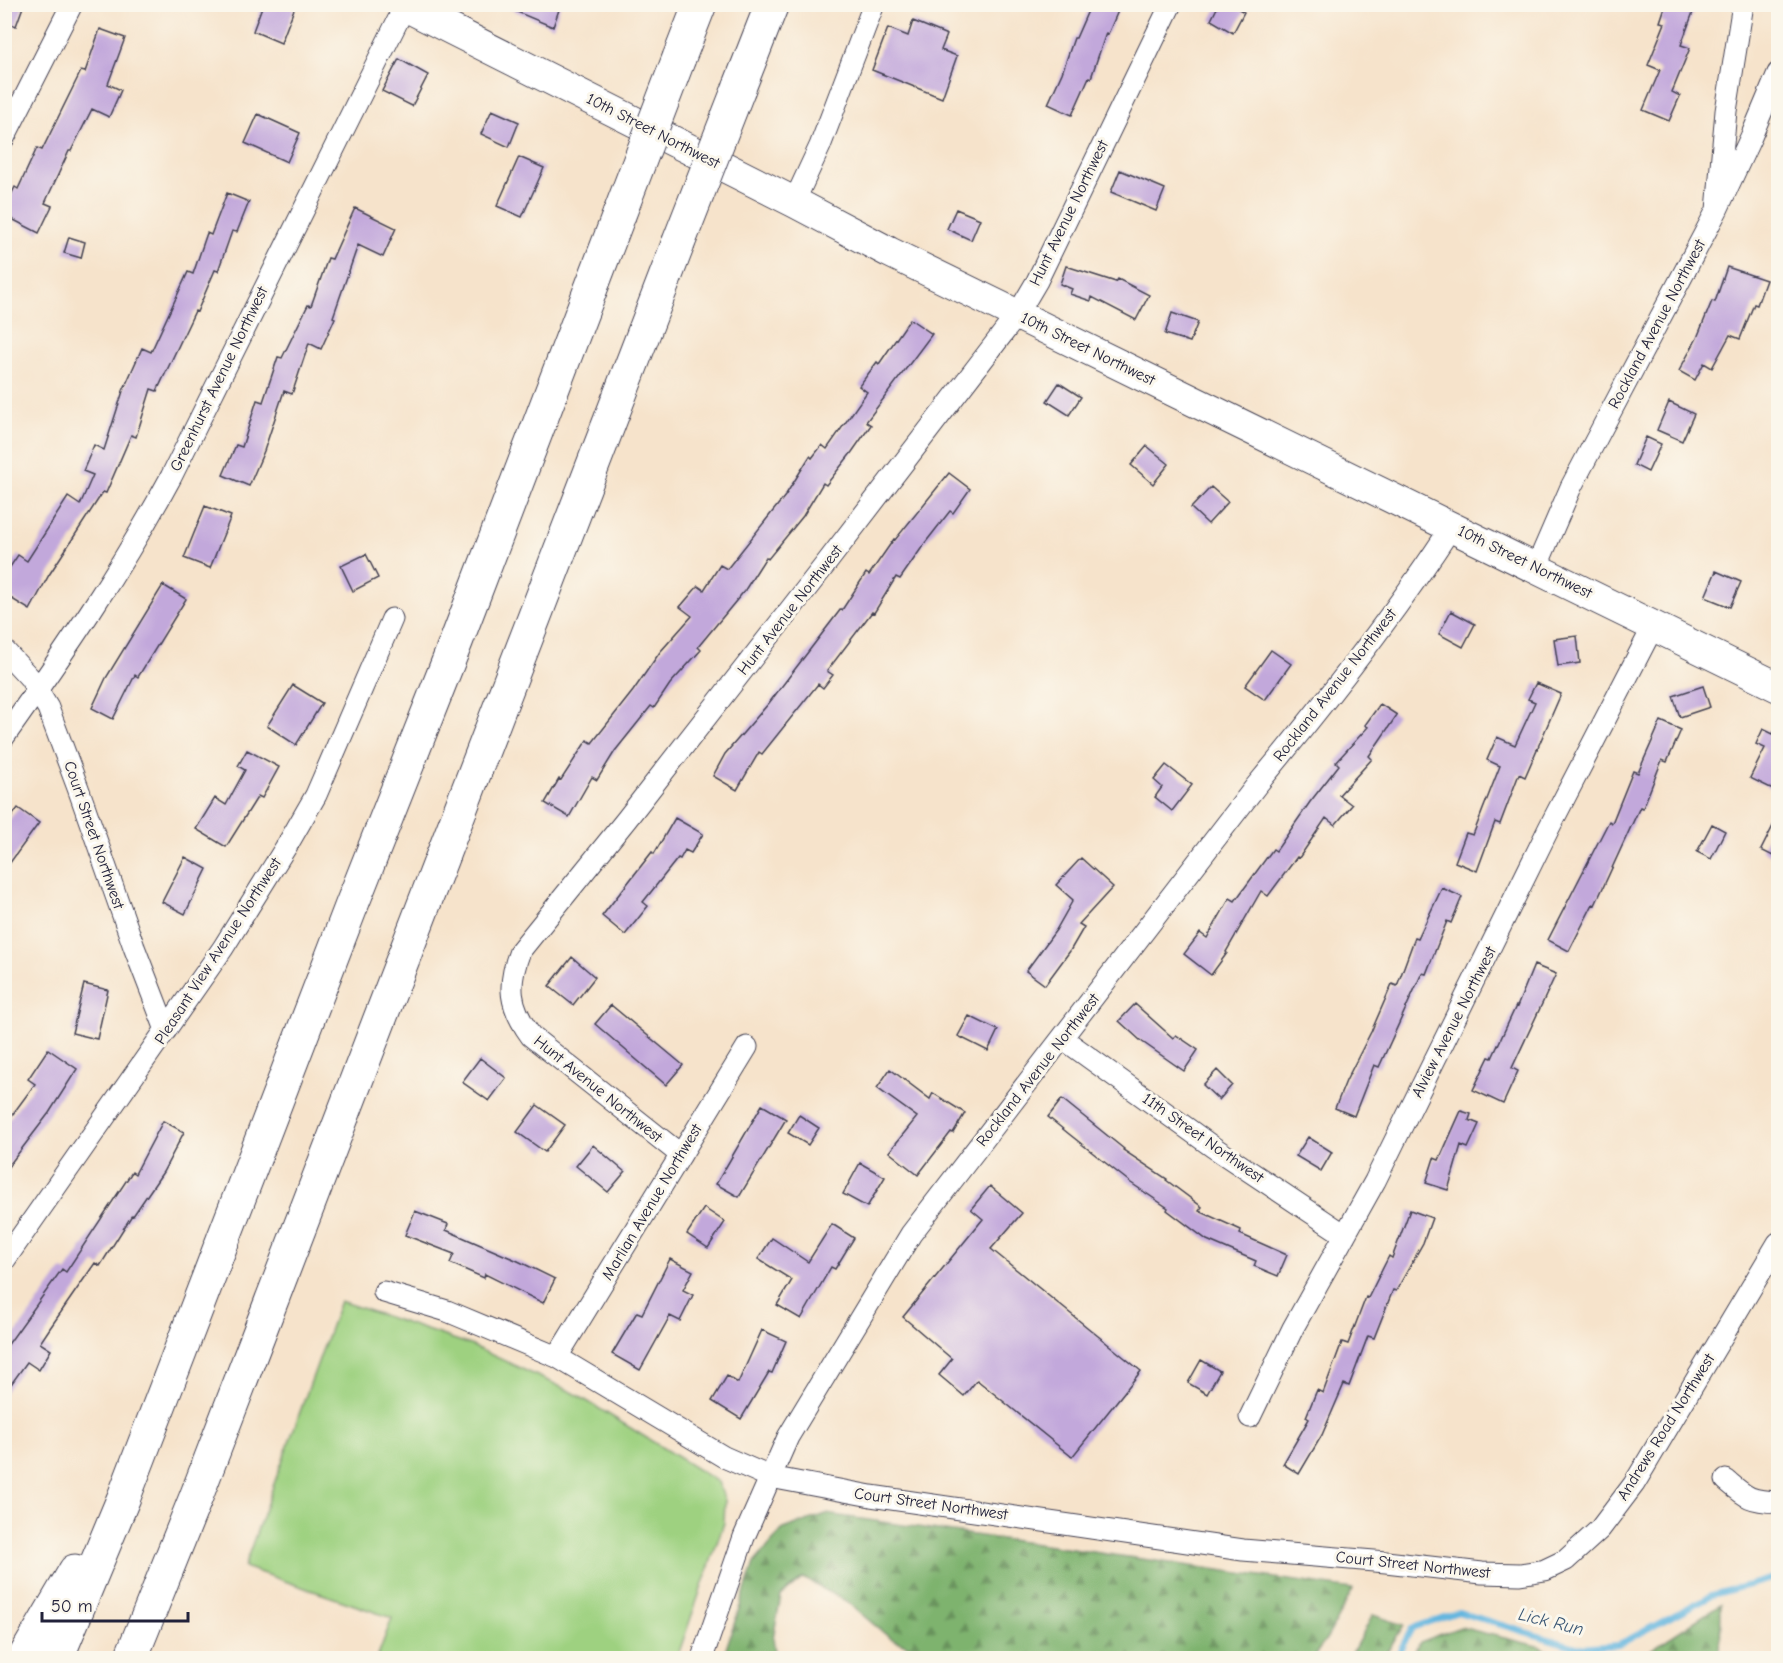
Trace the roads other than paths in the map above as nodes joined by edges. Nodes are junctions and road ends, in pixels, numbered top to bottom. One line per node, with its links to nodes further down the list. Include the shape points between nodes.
1 (72, 4): 9 (street)
2 (700, 4): 33 (highway, bridge)
3 (772, 4): 38 (highway, bridge)
4 (874, 4): 10 (street, via 820,146)
5 (1172, 4): 12 (street, Hunt Avenue Northwest)
6 (1743, 4): 11 (street, Rockland Avenue Northwest, via 1726,111)
7 (404, 5): 10 (main road, 10th Street Northwest); 19 (street, Greenhurst Avenue Northwest, via 146,523)
8 (1779, 73): 11 (street, Rockland Avenue Northwest)
9 (4, 138)
10 (794, 202): 12 (main road, 10th Street Northwest)
11 (1717, 210): 14 (street, Rockland Avenue Northwest, via 1571,487)
12 (1017, 315): 13 (main road, 10th Street Northwest); 24 (street, Hunt Avenue Northwest, via 814,580 520,951 512,972 511,990 514,1008 531,1036)
13 (1452, 526): 14 (main road, 10th Street Northwest); 22 (street, Rockland Avenue Northwest, via 1308,723)
14 (1536, 568): 16 (main road, 10th Street Northwest)
15 (392, 619): 21 (street, Pleasant View Avenue Northwest, via 316,795 223,948)
16 (1654, 625): 18 (main road, 10th Street Northwest); 25 (street, Alview Avenue Northwest)
17 (4, 650): 19 (street, Court Street Northwest)
18 (1779, 687)
19 (38, 689): 20 (street, Greenhurst Avenue Northwest); 21 (street, Court Street Northwest)
20 (4, 737)
21 (166, 1030): 27 (street, Pleasant View Avenue Northwest)
22 (1062, 1038): 25 (street, 11th Street Northwest, via 1213,1148); 31 (street, Rockland Avenue Northwest, via 911,1234 817,1386)
23 (747, 1047): 24 (street, Marlian Avenue Northwest)
24 (681, 1155): 29 (street, Marlian Avenue Northwest)
25 (1346, 1235): 30 (street, Alview Avenue Northwest, via 1293,1328)
26 (1779, 1243): 35 (street, Andrews Road Northwest, via 1634,1484 1600,1529 1566,1560 1545,1570)
27 (4, 1261)
28 (384, 1292): 29 (street, Court Street Northwest, via 447,1311)
29 (558, 1357): 31 (street, Court Street Northwest, via 724,1457)
30 (1250, 1418)
31 (770, 1477): 35 (street, Court Street Northwest, via 871,1496 1243,1550); 39 (street, Rockland Avenue Northwest, via 744,1537)
32 (1726, 1480): 34 (street, via 1748,1498)
33 (124, 1497): 36 (highway, via 76,1569); 37 (highway)
34 (1779, 1502)
35 (1520, 1574)
36 (24, 1659)
37 (57, 1659)
38 (131, 1659)
39 (702, 1659)

